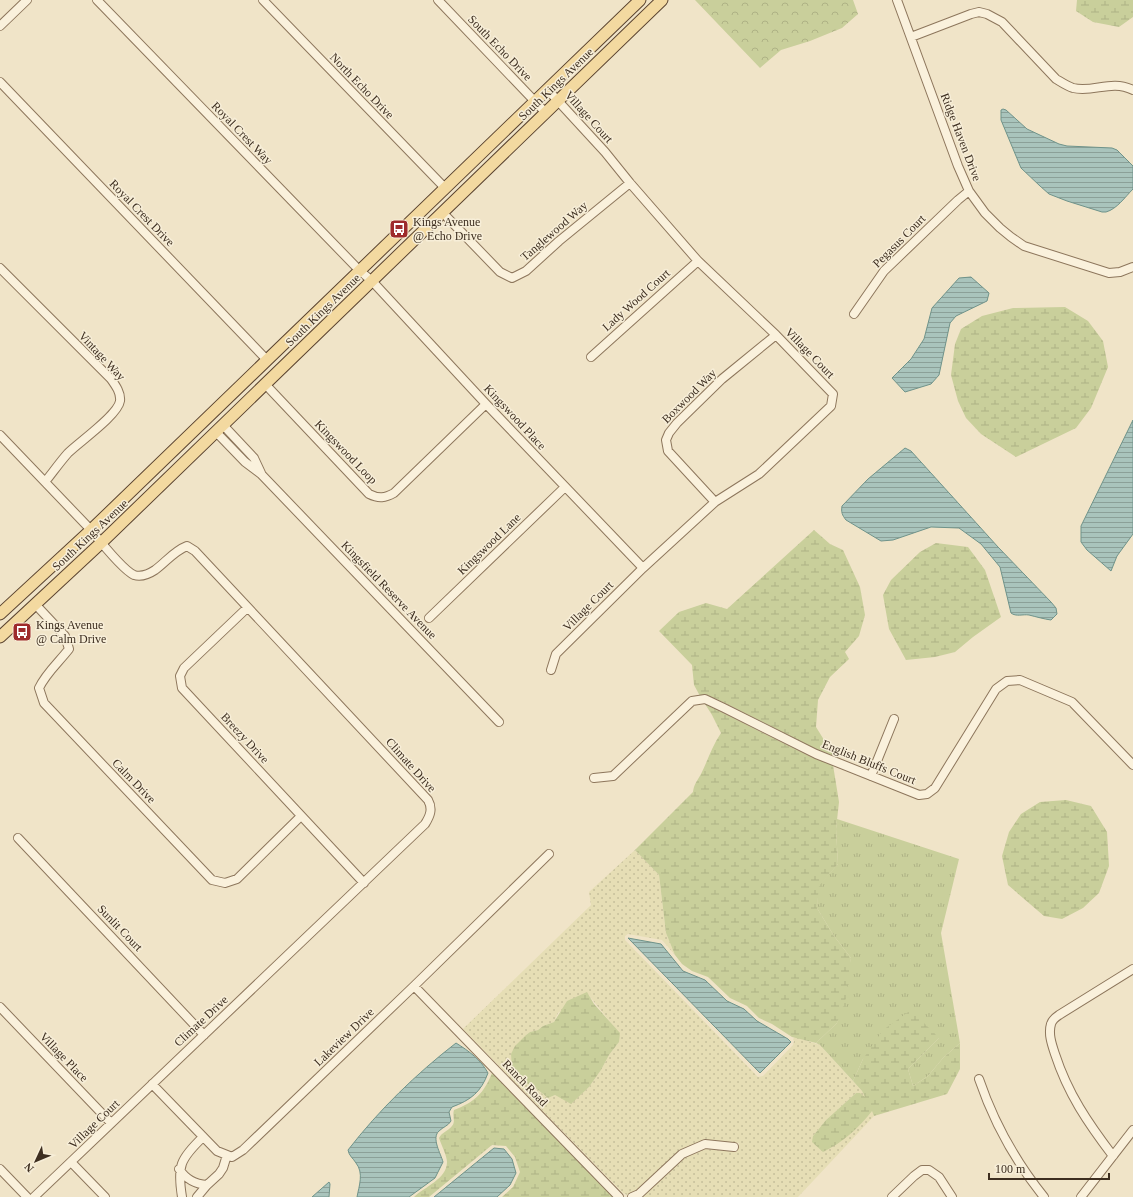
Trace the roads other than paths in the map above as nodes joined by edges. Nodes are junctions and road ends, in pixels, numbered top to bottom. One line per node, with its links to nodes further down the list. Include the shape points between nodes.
1 (28, 0): 10 (street)
2 (97, 0): 25 (street, Royal Crest Way)
3 (263, 0): 19 (street, North Echo Drive)
4 (438, 0): 16 (street, South Echo Drive)
5 (640, 0): 8 (main road, South Kings Avenue)
6 (662, 0): 9 (main road, South Kings Avenue)
7 (897, 0): 11 (street, Ridge Haven Drive)
8 (626, 13): 9 (main road); 13 (main road, South Kings Avenue)
9 (636, 24): 15 (main road, South Kings Avenue)
10 (0, 26)
11 (911, 37): 14 (street, via 979,12 1002,22 1056,79 1066,85 1085,89 1118,85); 20 (street, Ridge Haven Drive)
12 (0, 82): 30 (street, Royal Crest Drive)
13 (547, 89): 15 (street, Village Court); 16 (main road, South Kings Avenue)
14 (1133, 90)
15 (558, 100): 17 (main road, South Kings Avenue); 18 (street, Village Court)
16 (535, 102): 17 (street, South Echo Drive); 19 (main road, South Kings Avenue)
17 (545, 112): 21 (main road, South Kings Avenue)
18 (630, 183): 21 (street, Tanglewood Way, via 526,271 512,278 500,272); 22 (street, Village Court)
19 (445, 188): 25 (main road, South Kings Avenue)
20 (969, 191): 23 (street, Ridge Haven Drive, via 985,213 1024,246 1109,274); 27 (street, Pegasus Court, via 884,271)
21 (442, 212): 26 (main road, South Kings Avenue)
22 (698, 261): 28 (street, Village Court); 29 (street, Lady Wood Court)
23 (1133, 267)
24 (0, 268): 35 (street, Vintage Way, via 111,379 119,392 120,403 114,412 68,453)
25 (359, 270): 26 (street, Royal Crest Way); 30 (main road, South Kings Avenue)
26 (372, 281): 31 (main road, South Kings Avenue); 32 (street, Kingswood Place)
27 (854, 314)
28 (776, 335): 37 (street, Boxwood Way, via 722,379 677,423 666,440 668,450); 37 (street, Village Court, via 833,394 831,406 759,474)
29 (591, 357)
30 (266, 360): 38 (main road, South Kings Avenue)
31 (265, 384): 32 (street, Kingswood Loop, via 369,494 382,498 394,493); 33 (main road, South Kings Avenue)
32 (486, 404): 36 (street, Kingswood Place)
33 (219, 429): 39 (main road, South Kings Avenue); 48 (street, Kingsfield Reserve Avenue, via 245,462 261,474)
34 (0, 435): 35 (street)
35 (45, 482): 38 (street)
36 (565, 487): 40 (street, Kingswood Place); 44 (street, Kingswood Lane)
37 (715, 502): 40 (street, Village Court)
38 (91, 530): 39 (street, Climate Drive); 43 (main road, South Kings Avenue)
39 (101, 543): 41 (main road, South Kings Avenue); 42 (street, Climate Drive, via 128,571 143,576 154,571 179,549 187,546 195,550)
40 (643, 568): 46 (street, Village Court, via 556,654)
41 (35, 604): 45 (main road, South Kings Avenue); 52 (street, Calm Drive, via 65,636 69,648 43,678 39,688 44,704 212,880 225,883 236,879)
42 (247, 608): 52 (street, Breezy Drive, via 184,668 180,676 182,688); 55 (street, Climate Drive, via 423,794 430,805 429,818 425,824)
43 (0, 614)
44 (429, 618)
45 (0, 637)
46 (552, 670)
47 (894, 719): 50 (street)
48 (499, 722)
49 (1133, 765): 50 (street, English Bluffs Court, via 1072,702 1020,680 1007,681 996,689 935,788 927,794 919,795)
50 (871, 776): 51 (street, English Bluffs Court, via 816,754 705,699 692,701 613,776)
51 (594, 778)
52 (301, 816): 55 (street, Breezy Drive)
53 (18, 838): 59 (street, Sunlit Court)
54 (549, 854): 57 (street, Lakeview Drive)
55 (364, 883): 59 (street, Climate Drive)
56 (1133, 969): 67 (street, via 1058,1014 1051,1022 1050,1030 1058,1062 1072,1096)
57 (414, 986): 66 (street, Lakeview Drive, via 243,1150 232,1157); 77 (street, Ranch Road)
58 (0, 1007): 62 (street, Village Place)
59 (204, 1035): 61 (street, Climate Drive)
60 (979, 1079): 81 (street, via 1006,1143)
61 (152, 1084): 62 (street, Village Court); 64 (street)
62 (111, 1123): 68 (street, Village Court)
63 (1133, 1130): 67 (street)
64 (203, 1137): 66 (street, via 217,1151); 70 (street, via 187,1154)
65 (734, 1147): 78 (street, via 705,1144 682,1154 639,1194)
66 (227, 1156): 71 (street, via 223,1168)
67 (1113, 1156): 82 (street)
68 (71, 1162): 73 (street, Village Court); 74 (street)
69 (0, 1169): 72 (street)
70 (179, 1169): 71 (street, via 192,1182); 75 (street)
71 (207, 1185): 76 (street)
72 (26, 1197)
73 (34, 1197)
74 (105, 1197)
75 (182, 1197)
76 (197, 1197)
77 (620, 1197)
78 (632, 1197)
79 (892, 1197): 80 (street, via 922,1170 929,1170 940,1178)
80 (952, 1197)
81 (1044, 1197)
82 (1081, 1197)

